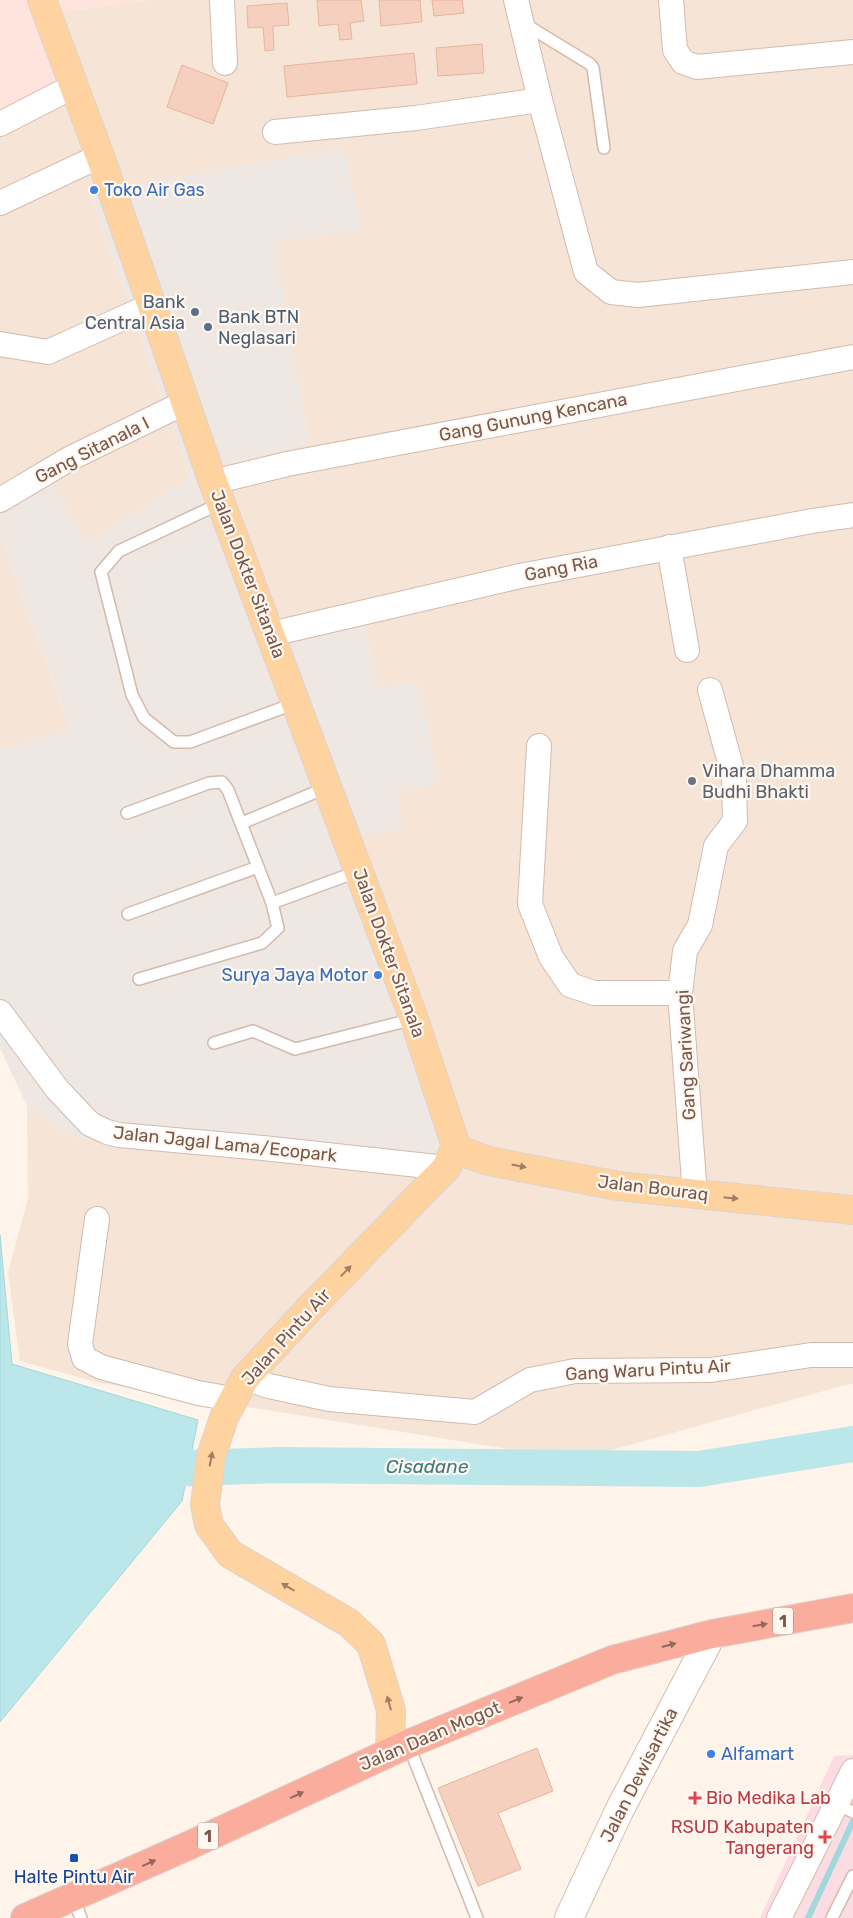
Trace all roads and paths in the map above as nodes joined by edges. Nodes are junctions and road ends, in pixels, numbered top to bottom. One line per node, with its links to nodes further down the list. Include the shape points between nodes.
1 (42, 0): 7 (main road, Jalan Dokter Sitanala)
2 (222, 0): 6 (street)
3 (672, 0): 5 (street, via 675,50 683,62 697,67)
4 (518, 11): 8 (street); 11 (lane, via 593,68)
5 (853, 52)
6 (226, 63)
7 (74, 86): 9 (street); 12 (main road, Jalan Dokter Sitanala)
8 (540, 100): 10 (street, via 416,118); 14 (street, via 586,272 611,292 638,295)
9 (0, 124)
10 (276, 132)
11 (604, 148)
12 (100, 156): 13 (street); 15 (main road, Jalan Dokter Sitanala)
13 (0, 203)
14 (853, 272)
15 (152, 306): 16 (street, via 48,352); 18 (main road, Jalan Dokter Sitanala)
16 (0, 344)
17 (853, 357): 19 (street, Gang Gunung Kencana, via 287,464)
18 (186, 402): 19 (main road, Jalan Dokter Sitanala); 20 (street, Gang Sitanala I, via 69,459)
19 (217, 493): 23 (main road, Jalan Dokter Sitanala); 26 (lane, via 119,551 101,572 132,695 144,718 174,742 190,742)
20 (0, 500)
21 (853, 515): 22 (street, Gang Ria)
22 (669, 548): 23 (street, Gang Ria, via 520,576); 24 (street)
23 (271, 634): 26 (main road, Jalan Dokter Sitanala)
24 (687, 650)
25 (710, 690): 36 (street, Gang Sariwangi, via 734,777 735,821 716,846 700,925 685,950)
26 (296, 703): 28 (main road, Jalan Dokter Sitanala)
27 (539, 746): 36 (street, via 530,904 551,958 570,985 594,993)
28 (328, 787): 30 (lane); 32 (main road, Jalan Dokter Sitanala)
29 (127, 813): 30 (lane, via 209,782 222,782)
30 (242, 823): 31 (lane)
31 (258, 867): 33 (lane); 34 (lane)
32 (359, 871): 33 (lane); 38 (main road, Jalan Dokter Sitanala)
33 (272, 902): 35 (lane, via 278,928 262,943)
34 (128, 914)
35 (139, 980)
36 (680, 993): 41 (street, Gang Sariwangi)
37 (0, 1012): 40 (street, Jalan Jagal Lama/Ecopark, via 57,1089 90,1124 107,1132 263,1148)
38 (414, 1019): 39 (lane, via 295,1049 253,1031); 40 (main road, Jalan Dokter Sitanala)
39 (214, 1043)
40 (451, 1157): 41 (main road, Jalan Bouraq, one-way to 41, via 466,1153 489,1161 618,1186); 45 (main road, Jalan Pintu Air, one-way to 40, via 312,1306)
41 (695, 1195): 42 (main road, Jalan Bouraq, one-way to 42)
42 (853, 1210)
43 (98, 1220): 45 (street, Gang Waru Pintu Air, via 80,1344 84,1358 101,1367 198,1393)
44 (853, 1355): 45 (street, Gang Waru Pintu Air, via 812,1355 711,1370 574,1371 530,1380 475,1412 329,1399 268,1386)
45 (234, 1397): 48 (main road, Jalan Pintu Air, one-way to 45, via 391,1710 370,1644 348,1622 230,1554 209,1525 205,1505 211,1456)
46 (853, 1608): 47 (highway, Jalan Daan Mogot / 1, one-way to 46)
47 (712, 1634): 48 (highway, Jalan Daan Mogot / 1, one-way to 47, via 612,1660); 55 (street, Jalan Dewisartika, via 620,1809)
48 (399, 1748): 52 (highway, Jalan Daan Mogot / 1, one-way to 48); 54 (lane)
49 (853, 1771): 50 (street)
50 (844, 1808): 56 (street)
51 (853, 1876): 57 (lane)
52 (77, 1907): 53 (highway, Jalan Daan Mogot / 1)
53 (25, 1918)
54 (477, 1918)
55 (569, 1918)
56 (779, 1918)
57 (832, 1918)

